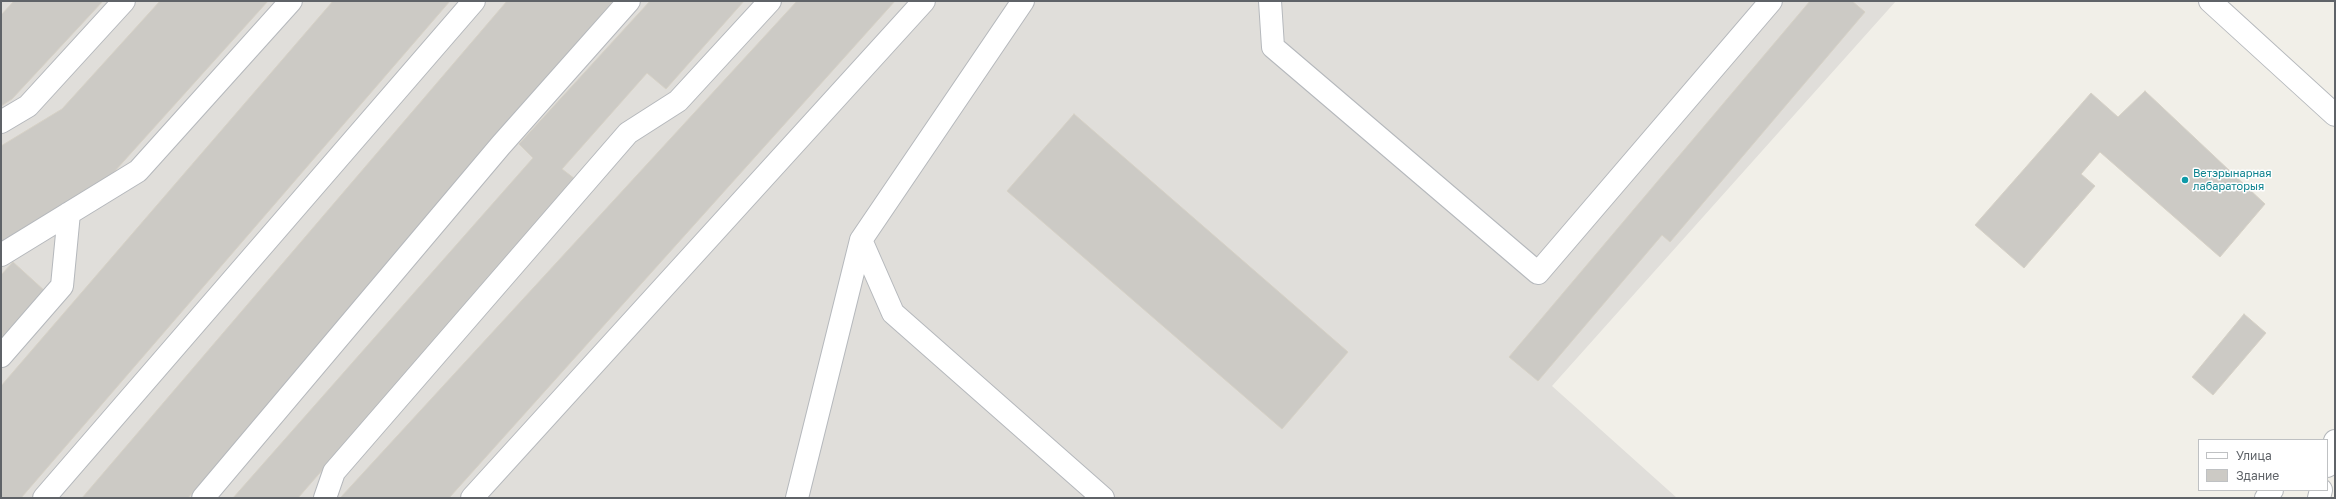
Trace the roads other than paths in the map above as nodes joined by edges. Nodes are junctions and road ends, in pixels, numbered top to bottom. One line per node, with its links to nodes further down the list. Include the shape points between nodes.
1 (124, 1): 12 (street, via 28,106)
2 (291, 1): 13 (street, via 138,170)
3 (474, 1): 17 (street)
4 (629, 1): 18 (street, via 501,145)
5 (770, 1): 19 (street, via 678,101 628,133 334,472)
6 (924, 1): 20 (street)
7 (1023, 1): 14 (street)
8 (1270, 1): 9 (street, via 1273,47 1538,273)
9 (1771, 1)
10 (2210, 1): 11 (street)
11 (2335, 115)
12 (1, 122)
13 (69, 213): 15 (street); 16 (street, via 62,286)
14 (861, 240): 21 (street); 22 (street, via 893,313)
15 (1, 255)
16 (1, 356)
17 (44, 498)
18 (203, 498)
19 (325, 498)
20 (472, 498)
21 (798, 498)
22 (1103, 498)

